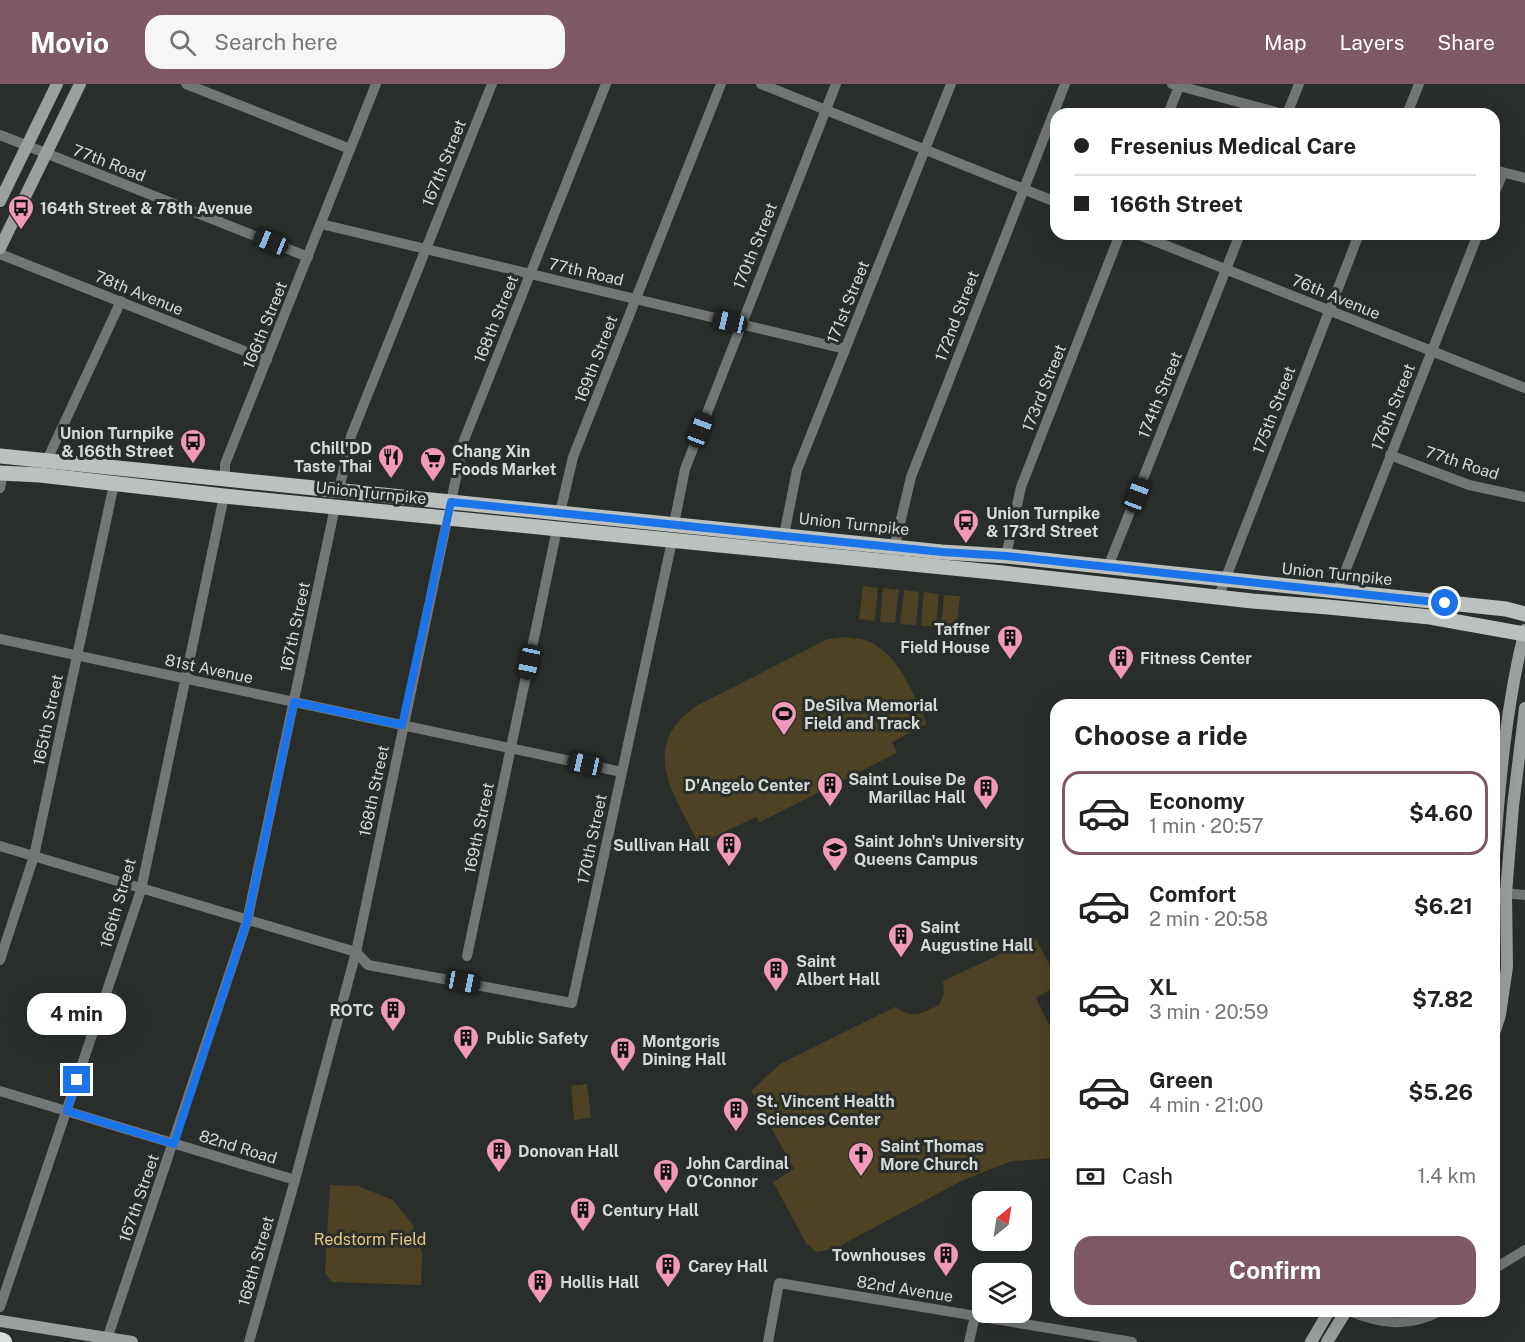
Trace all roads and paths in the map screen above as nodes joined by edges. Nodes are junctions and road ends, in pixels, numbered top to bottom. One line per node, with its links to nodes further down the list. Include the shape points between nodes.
1 (57, 84): 23 (main road)
2 (80, 84): 26 (main road)
3 (186, 84): 24 (street)
4 (376, 84): 24 (street, 166th Street)
5 (492, 84): 39 (street, 167th Street)
6 (606, 84): 43 (street, 168th Street)
7 (721, 84): 44 (street, 169th Street)
8 (760, 84): 20 (street)
9 (836, 84): 20 (street, 170th Street)
10 (951, 84): 25 (street, 171st Street)
11 (1065, 84): 15 (street, 172nd Street)
12 (1299, 84): 18 (street)
13 (1419, 84): 19 (street)
14 (1177, 85): 16 (street); 17 (street)
15 (1055, 108)
16 (1170, 108)
17 (1263, 108)
18 (1289, 108)
19 (1409, 108)
20 (826, 110): 25 (street); 47 (street, 170th Street)
21 (1050, 122): 29 (street, 172nd Street)
22 (0, 135): 23 (street, 77th Road)
23 (26, 146): 26 (street, 77th Road); 31 (main road)
24 (350, 149): 32 (street, 166th Street)
25 (924, 150): 29 (street); 48 (street, 171st Street)
26 (46, 154): 38 (main road); 41 (street, 77th Road)
27 (1500, 171): 28 (street)
28 (1525, 178)
29 (1023, 189): 30 (street); 69 (street, 172nd Street, via 911,477)
30 (1050, 200)
31 (0, 201)
32 (321, 224): 39 (street, 77th Road); 41 (street, 166th Street)
33 (1118, 240): 70 (street, 173rd Street, via 1021,487)
34 (1152, 240): 42 (street, 76th Avenue)
35 (1238, 240): 42 (street, 174th Street)
36 (1357, 240): 46 (street, 175th Street)
37 (1476, 240): 49 (street, 176th Street)
38 (0, 248)
39 (425, 250): 43 (street, 77th Road); 58 (street, 167th Street, via 351,436)
40 (0, 254): 45 (street, 78th Avenue)
41 (308, 257): 50 (street, 166th Street)
42 (1226, 269): 46 (street, 76th Avenue); 72 (street, 174th Street)
43 (530, 275): 44 (street, 77th Road); 61 (street, 168th Street, via 464,440)
44 (635, 299): 47 (street, 77th Road); 63 (street, 169th Street, via 573,457)
45 (121, 301): 50 (street, 78th Avenue); 54 (street)
46 (1329, 310): 49 (street, 76th Avenue); 73 (street, 175th Street)
47 (741, 324): 48 (street, 77th Road); 65 (street, 170th Street, via 685,469)
48 (845, 349): 67 (street, 171st Street, via 797,470)
49 (1432, 351): 51 (street, 76th Avenue); 52 (street, 176th Street)
50 (267, 360): 56 (street, 166th Street, via 225,464)
51 (1525, 388)
52 (1390, 454): 60 (street, 77th Road, via 1469,485); 74 (street, 176th Street)
53 (0, 456): 54 (main road, Union Turnpike)
54 (47, 460): 56 (main road, Union Turnpike)
55 (1, 478): 57 (main road, Union Turnpike)
56 (225, 478): 58 (main road, Union Turnpike)
57 (114, 484): 59 (main road, Union Turnpike); 79 (street, 165th Street)
58 (339, 490): 61 (main road, Union Turnpike)
59 (224, 496): 62 (main road, Union Turnpike); 80 (street, 166th Street)
60 (1525, 497)
61 (451, 502): 63 (main road, Union Turnpike); 64 (street, 168th Street)
62 (335, 507): 64 (main road, Union Turnpike); 81 (street, 167th Street)
63 (560, 513): 65 (main road, Union Turnpike)
64 (448, 519): 66 (main road, Union Turnpike); 83 (street, 168th Street)
65 (674, 524): 67 (main road, Union Turnpike)
66 (557, 529): 68 (main road, Union Turnpike); 84 (street, 169th Street)
67 (784, 535): 69 (main road, Union Turnpike)
68 (672, 541): 71 (main road, Union Turnpike); 87 (street, 170th Street)
69 (894, 547): 70 (main road, Union Turnpike); 71 (street, 172nd Street)
70 (1006, 556): 72 (main road, Union Turnpike)
71 (892, 564): 75 (main road, Union Turnpike)
72 (1108, 567): 73 (main road, Union Turnpike)
73 (1223, 580): 74 (main road, Union Turnpike); 75 (street, 175th Street)
74 (1337, 592): 76 (main road, Union Turnpike)
75 (1218, 598): 77 (main road, Union Turnpike, via 1430,617)
76 (1525, 614)
77 (1525, 633): 85 (main road, via 1511,693)
78 (0, 639): 79 (street, 81st Avenue)
79 (77, 656): 80 (street, 81st Avenue); 90 (street, 165th Street)
80 (186, 679): 81 (street, 81st Avenue); 91 (street, 166th Street)
81 (294, 702): 83 (street, 81st Avenue); 94 (street, 167th Street)
82 (1525, 708): 86 (main road)
83 (402, 725): 84 (street, 81st Avenue); 95 (street, 168th Street)
84 (511, 748): 87 (street, 81st Avenue); 96 (street, 169th Street)
85 (1502, 762): 86 (street); 88 (main road)
86 (1522, 762): 92 (main road)
87 (622, 772): 95 (street, 170th Street, via 572,1003 368,965)
88 (1500, 786)
89 (0, 846): 90 (street)
90 (34, 856): 91 (street); 97 (street, 165th Street)
91 (141, 890): 94 (street); 100 (street, 166th Street)
92 (1500, 892): 93 (street); 98 (main road, via 1507,967)
93 (1525, 895)
94 (247, 921): 95 (street); 101 (street, 167th Street)
95 (356, 952): 102 (street, 168th Street)
96 (467, 956)
97 (0, 960)
98 (1500, 1015)
99 (0, 1091): 100 (street, 82nd Road)
100 (67, 1111): 101 (street, 82nd Road); 105 (street, 166th Street)
101 (174, 1144): 102 (street, 82nd Road); 114 (street, 167th Street)
102 (295, 1180): 116 (street, 168th Street)
103 (1525, 1250): 104 (street)
104 (1500, 1265)
105 (0, 1307)
106 (972, 1315): 117 (street, 82nd Avenue, via 779,1283)
107 (1326, 1317): 120 (main road)
108 (1344, 1317): 121 (main road)
109 (1363, 1317): 110 (street, via 1403,1324)
110 (1430, 1317)
111 (0, 1321): 114 (main road)
112 (973, 1323): 118 (street)
113 (1017, 1323): 119 (street, 82nd Avenue)
114 (107, 1339): 115 (main road)
115 (132, 1342)
116 (249, 1342)
117 (768, 1342)
118 (969, 1342)
119 (1132, 1342)
120 (1311, 1342)
121 (1327, 1342)

